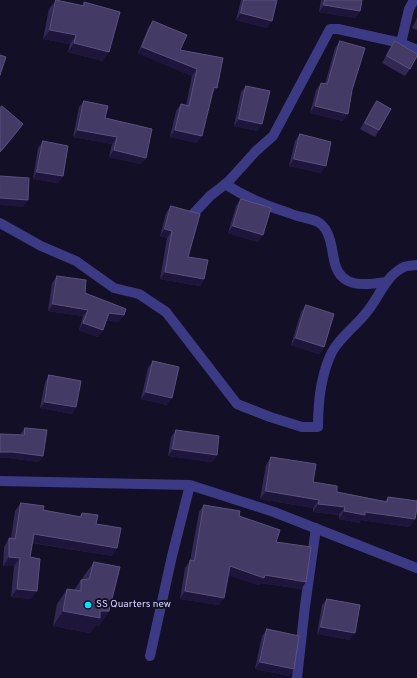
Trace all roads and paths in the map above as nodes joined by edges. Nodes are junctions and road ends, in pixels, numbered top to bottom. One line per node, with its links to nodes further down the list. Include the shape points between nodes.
1 (414, 0): 2 (street, via 409,9)
2 (401, 42): 3 (street); 4 (street, via 338,28 330,29 273,136)
3 (417, 50)
4 (225, 184): 5 (street); 8 (street, via 255,201 319,222 327,231 335,265 347,282)
5 (194, 213)
6 (0, 223): 8 (street, via 40,246 76,261 114,288 145,297 166,312 237,404 302,427 318,427 318,404 332,352 367,312)
7 (417, 265): 8 (street, via 403,267)
8 (386, 282)
9 (0, 481): 10 (street)
10 (190, 485): 11 (street); 13 (street)
11 (316, 528): 12 (street); 14 (street)
12 (417, 568)
13 (150, 656)
14 (297, 678)

